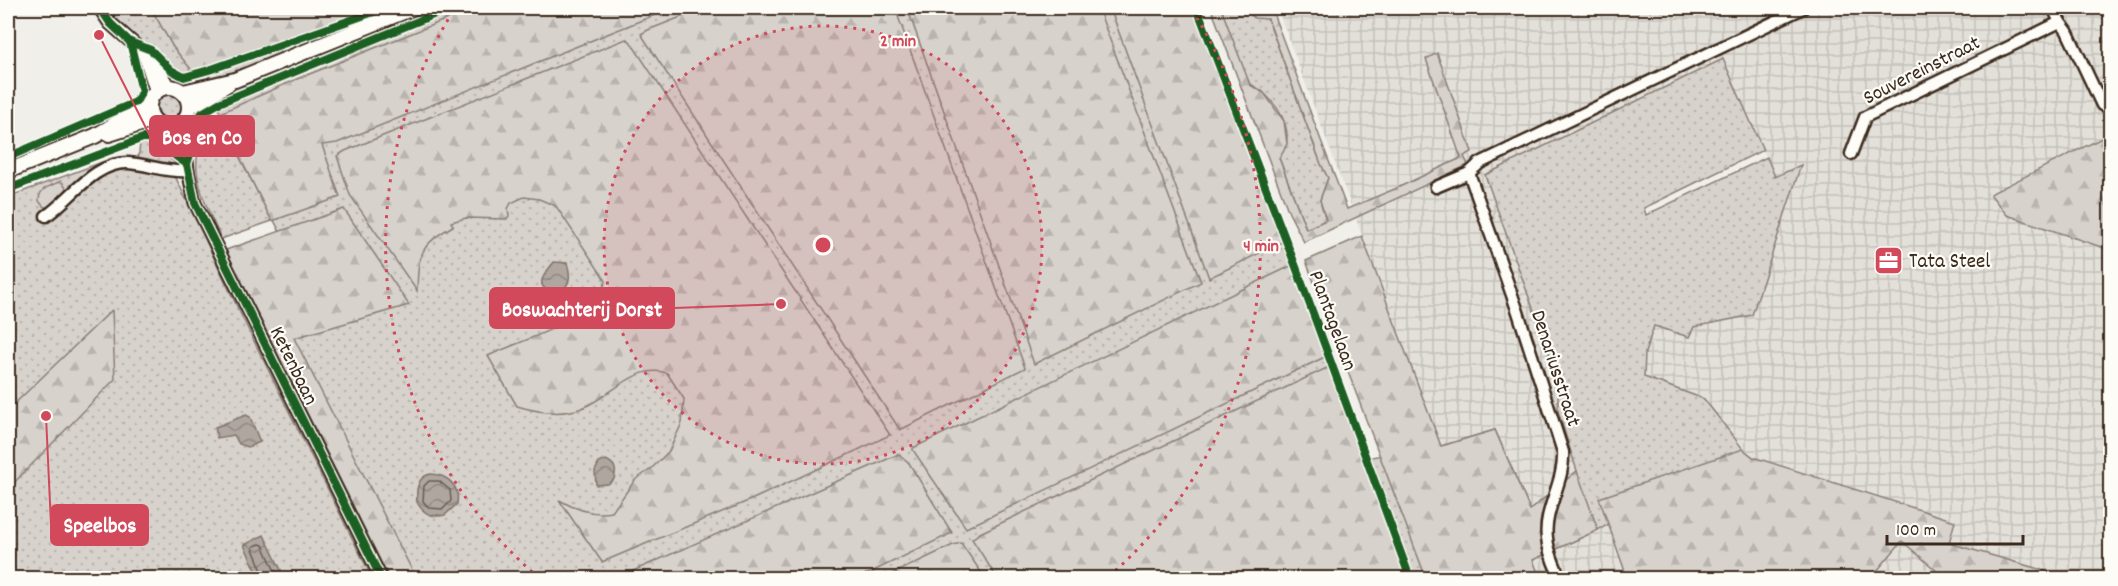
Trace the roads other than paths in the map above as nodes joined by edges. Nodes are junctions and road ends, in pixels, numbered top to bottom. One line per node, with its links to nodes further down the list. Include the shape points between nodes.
1 (100, 8): 7 (street, via 110,23 157,65)
2 (413, 8): 6 (main road)
3 (1803, 8): 18 (street, via 1480,163)
4 (2053, 8): 5 (street)
5 (2060, 22): 10 (street); 15 (street, Souvereinstraat, via 1864,117)
6 (235, 80): 8 (main road); 11 (main road)
7 (162, 89): 8 (main road); 9 (main road)
8 (183, 92): 11 (main road)
9 (148, 105): 12 (main road); 14 (main road)
10 (2103, 105)
11 (189, 107): 13 (main road, via 187,116)
12 (153, 120): 13 (main road, via 159,125); 14 (main road)
13 (174, 125): 16 (street, Ketenbaan)
14 (95, 136): 17 (main road)
15 (1851, 154)
16 (187, 168): 20 (street, via 167,171 117,164 84,183); 21 (street, Ketenbaan, via 195,203)
17 (8, 171)
18 (1469, 173): 19 (street); 22 (street, Denariusstraat, via 1563,452 1562,472 1547,524 1547,538)
19 (1436, 187)
20 (46, 216)
21 (381, 579)
22 (1560, 579)

